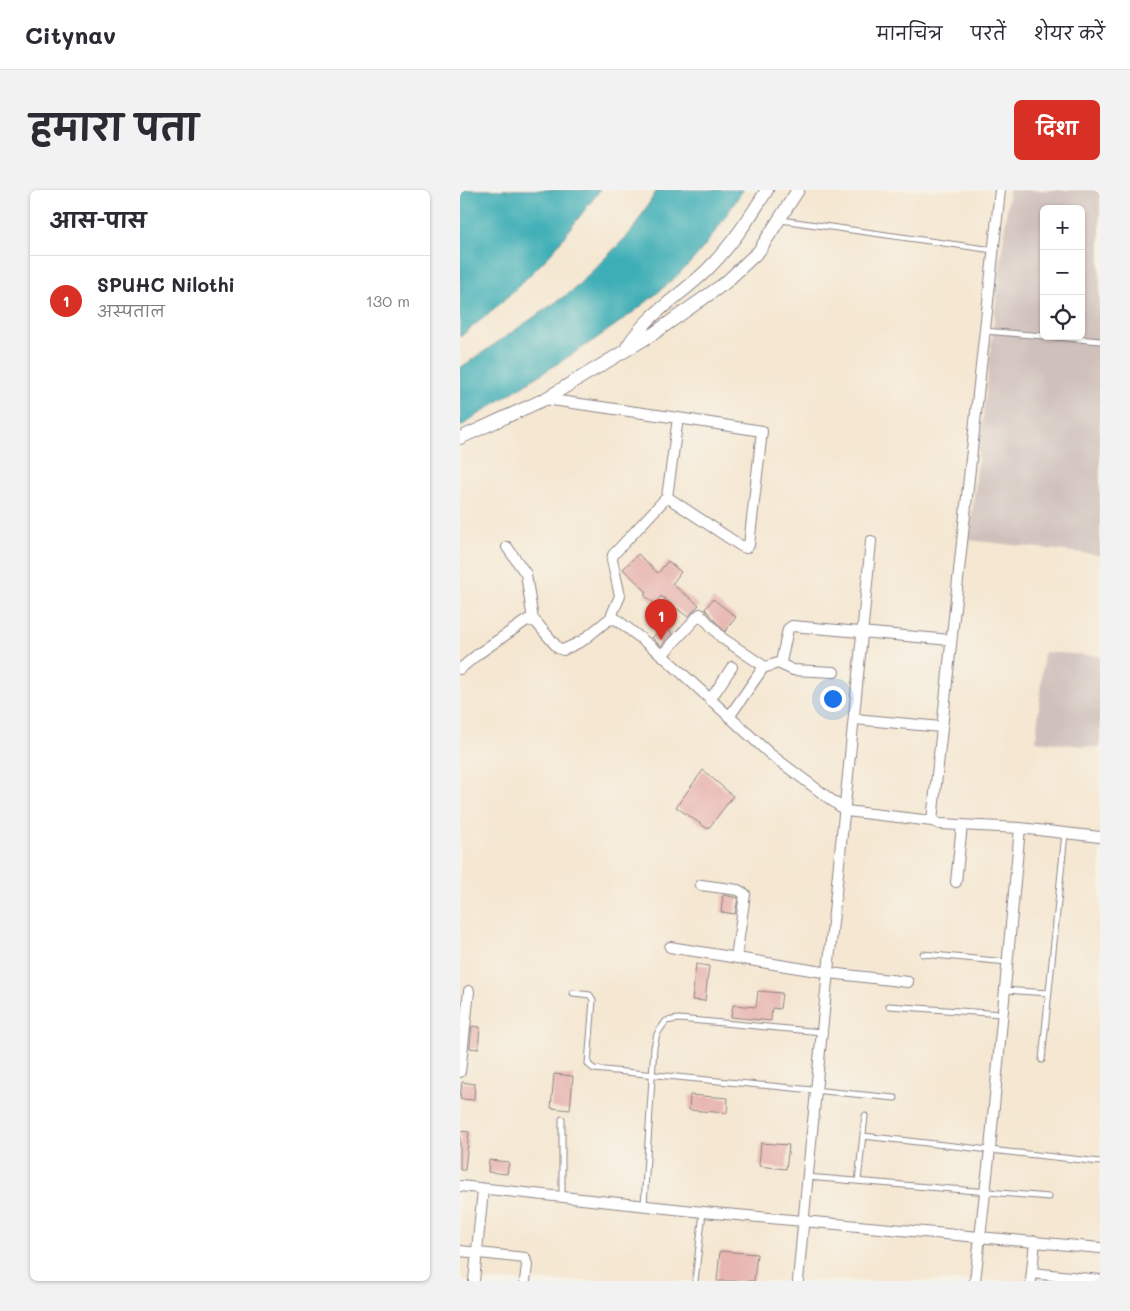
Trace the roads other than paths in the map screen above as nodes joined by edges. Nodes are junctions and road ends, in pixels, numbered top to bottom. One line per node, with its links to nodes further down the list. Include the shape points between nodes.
1 (767, 190): 10 (street, via 723,253 641,326)
2 (798, 190): 4 (street)
3 (1000, 190): 5 (street)
4 (780, 220): 5 (lane); 10 (street, via 759,251 725,283)
5 (993, 250): 6 (street)
6 (984, 332): 7 (lane); 20 (street)
7 (1040, 336)
8 (1085, 340): 9 (lane)
9 (1100, 341)
10 (625, 350): 11 (street)
11 (545, 399): 12 (street); 13 (street)
12 (678, 418): 14 (street); 14 (street, via 762,431 750,544 747,548 741,546)
13 (460, 438)
14 (668, 497): 17 (street, via 614,555 612,560 620,596)
15 (871, 541): 19 (street)
16 (507, 547): 18 (street, via 526,574)
17 (610, 619): 18 (street, via 582,641 563,650); 21 (street, via 620,621)
18 (533, 620): 25 (street, via 524,621)
19 (862, 632): 20 (street); 22 (street, via 792,626); 29 (street)
20 (951, 640): 30 (street)
21 (662, 655): 24 (street, via 700,614 722,638); 27 (street)
22 (780, 664): 24 (street); 26 (street, via 794,670)
23 (732, 667): 27 (street)
24 (765, 667): 28 (street)
25 (460, 669)
26 (834, 672)
27 (710, 700): 28 (street)
28 (729, 718): 31 (street, via 776,759)
29 (855, 719): 30 (street); 31 (street)
30 (941, 727): 32 (street)
31 (846, 811): 32 (street); 43 (street)
32 (932, 821): 33 (street)
33 (962, 825): 34 (street); 37 (street)
34 (1020, 828): 35 (street); 42 (street)
35 (1065, 833): 36 (street); 48 (lane)
36 (1100, 838)
37 (956, 882)
38 (701, 885): 41 (street, via 738,890 744,894)
39 (670, 947): 41 (street)
40 (922, 954): 42 (lane)
41 (736, 958): 43 (street)
42 (1007, 962): 45 (street)
43 (829, 973): 44 (street); 51 (street)
44 (908, 982)
45 (1004, 990): 48 (lane); 50 (street)
46 (469, 991): 53 (street)
47 (573, 993): 54 (lane, via 590,995 593,1000 589,1066 598,1070)
48 (1049, 993): 52 (lane)
49 (889, 1006): 50 (lane)
50 (1002, 1014): 60 (street)
51 (822, 1032): 54 (lane, via 672,1019 666,1021 657,1034); 55 (street)
52 (1042, 1060)
53 (460, 1072)
54 (652, 1076): 55 (lane); 69 (lane)
55 (816, 1090): 56 (lane); 62 (street)
56 (894, 1098)
57 (865, 1116): 59 (lane)
58 (562, 1119): 67 (lane)
59 (863, 1136): 60 (lane); 63 (lane)
60 (990, 1149): 61 (lane); 66 (street)
61 (1100, 1162)
62 (807, 1176): 63 (lane); 71 (street)
63 (858, 1181): 66 (lane)
64 (460, 1186): 65 (street)
65 (483, 1190): 67 (street); 76 (street)
66 (986, 1191): 68 (lane); 72 (street)
67 (562, 1196): 69 (street)
68 (1049, 1197)
69 (644, 1205): 70 (street)
70 (703, 1212): 71 (street); 82 (lane)
71 (804, 1220): 72 (street); 83 (street)
72 (980, 1236): 73 (street); 84 (street)
73 (1035, 1241): 74 (street); 77 (street)
74 (1100, 1248)
75 (460, 1251): 76 (street)
76 (477, 1253): 80 (street); 81 (street, via 525,1258)
77 (1032, 1277): 78 (street)
78 (1071, 1279): 79 (street)
79 (1100, 1280)
80 (474, 1281)
81 (525, 1281)
82 (695, 1281)
83 (798, 1281)
84 (975, 1281)

